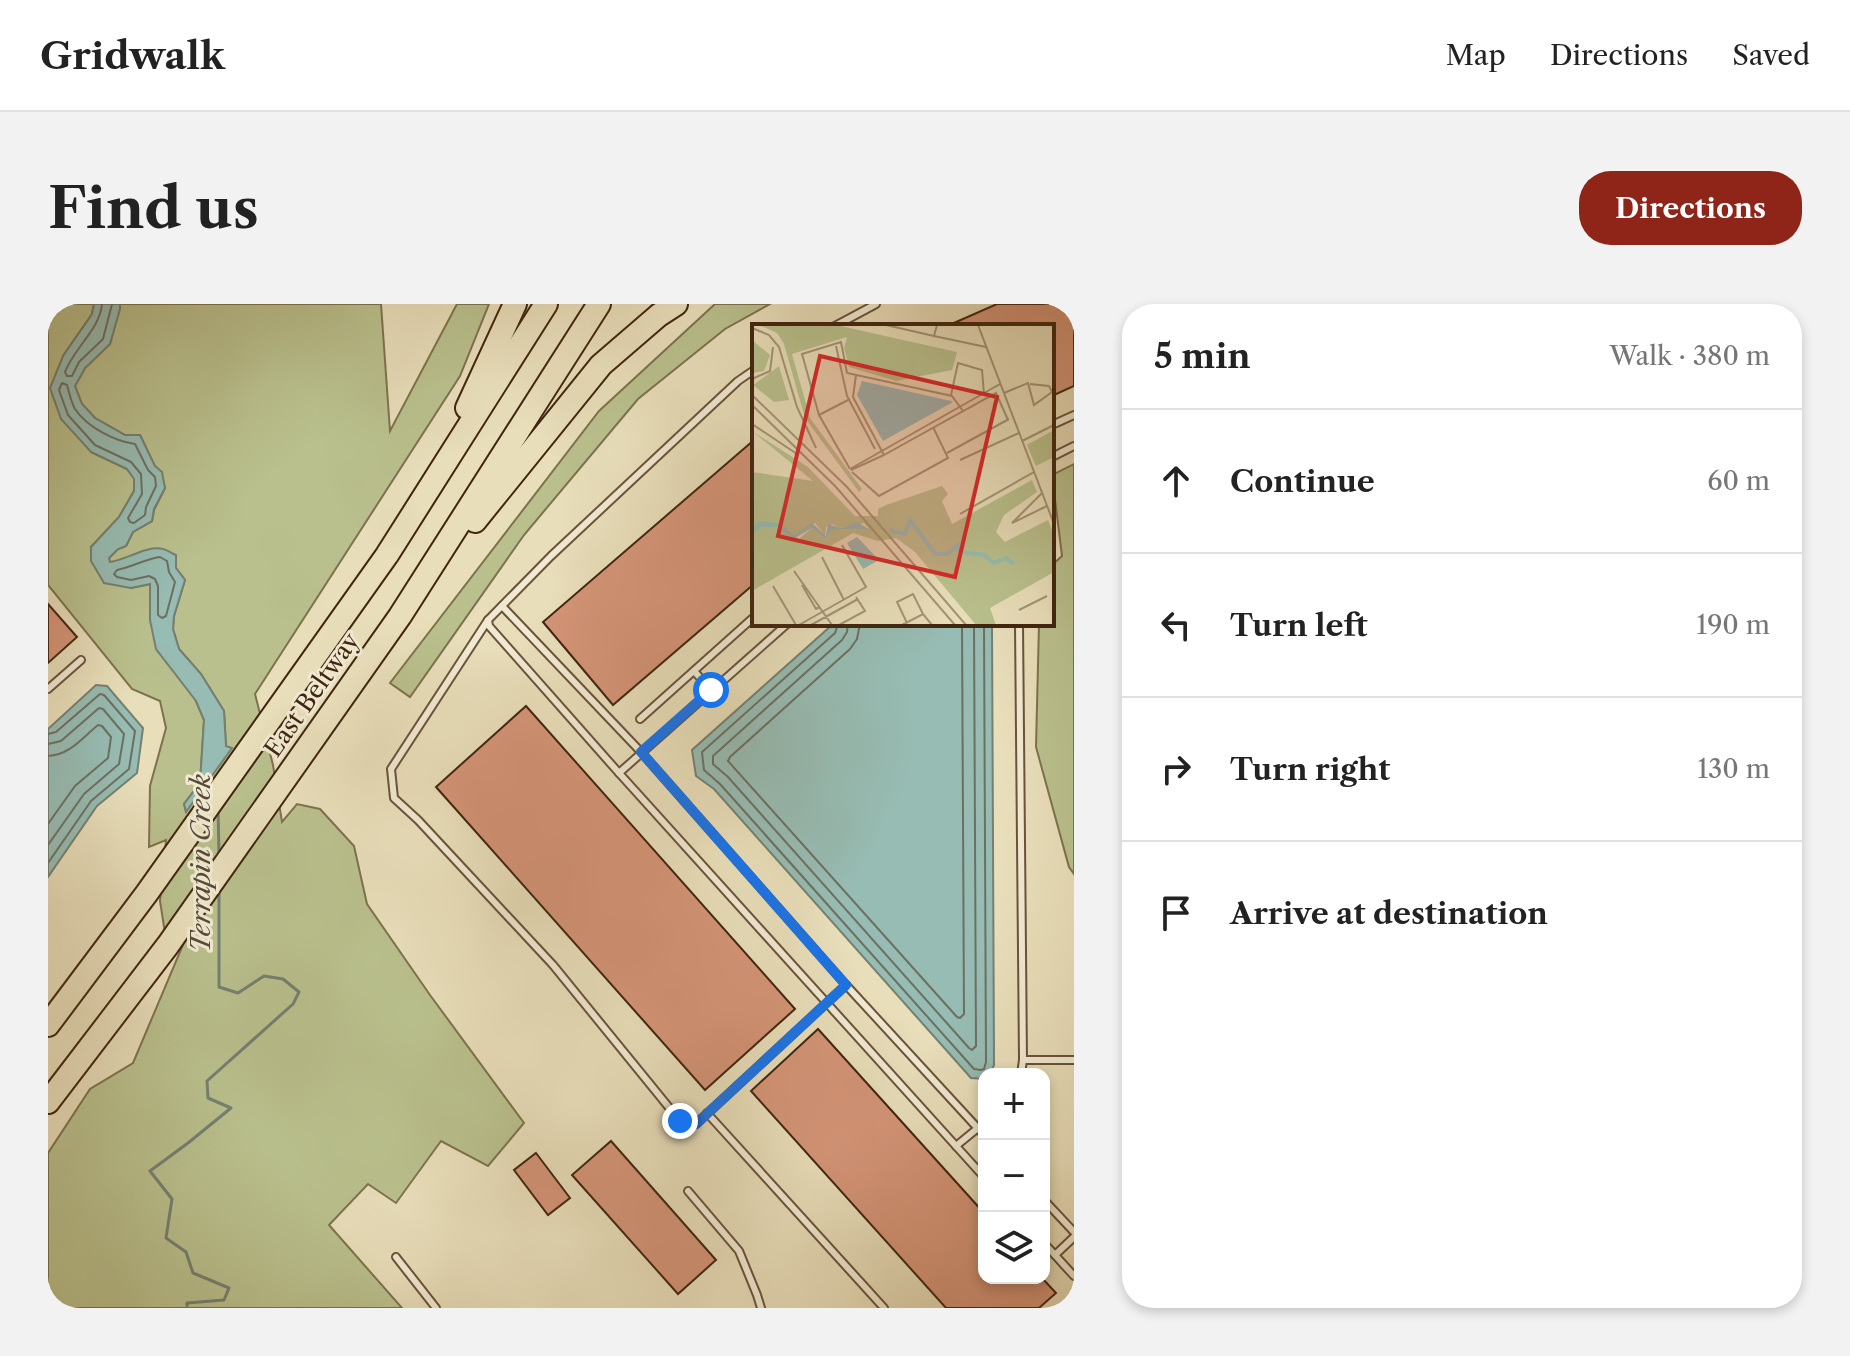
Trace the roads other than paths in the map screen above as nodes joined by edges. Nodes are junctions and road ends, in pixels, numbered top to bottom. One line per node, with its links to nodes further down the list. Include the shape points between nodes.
1 (515, 304): 12 (highway)
2 (546, 304): 12 (highway, East Beltway)
3 (599, 304): 14 (highway, East Beltway)
4 (676, 304): 14 (highway, via 601,365)
5 (876, 304): 6 (lane)
6 (839, 324)
7 (752, 372): 13 (lane)
8 (1074, 415): 9 (lane)
9 (1054, 424)
10 (1074, 446): 11 (lane)
11 (1054, 456)
12 (426, 495): 28 (highway, East Beltway)
13 (502, 606): 16 (lane); 24 (lane)
14 (400, 616): 32 (highway, East Beltway, via 168,945)
15 (752, 619): 20 (lane)
16 (488, 620): 25 (lane); 33 (lane, via 391,769 394,798 553,965 680,1121 696,1124)
17 (785, 626): 22 (lane)
18 (1019, 626): 29 (lane)
19 (81, 660): 21 (lane)
20 (694, 671): 22 (lane); 23 (lane)
21 (48, 689)
22 (711, 690): 24 (lane)
23 (640, 719)
24 (641, 752): 25 (lane); 26 (lane)
25 (619, 773): 27 (lane)
26 (846, 985): 27 (lane); 34 (lane)
27 (826, 1004): 33 (lane); 36 (lane)
28 (48, 1025)
29 (1023, 1060): 30 (lane); 31 (lane)
30 (1074, 1060)
31 (1022, 1068)
32 (48, 1102)
33 (707, 1113): 47 (lane)
34 (978, 1123)
35 (978, 1128): 36 (lane)
36 (956, 1146): 37 (lane)
37 (978, 1170)
38 (688, 1191): 46 (lane, via 739,1251)
39 (1050, 1207): 40 (lane)
40 (1074, 1235): 42 (lane)
41 (1050, 1250): 42 (lane)
42 (1055, 1255): 44 (lane)
43 (396, 1257): 45 (lane)
44 (1074, 1276)
45 (436, 1308)
46 (761, 1308)
47 (884, 1308)

